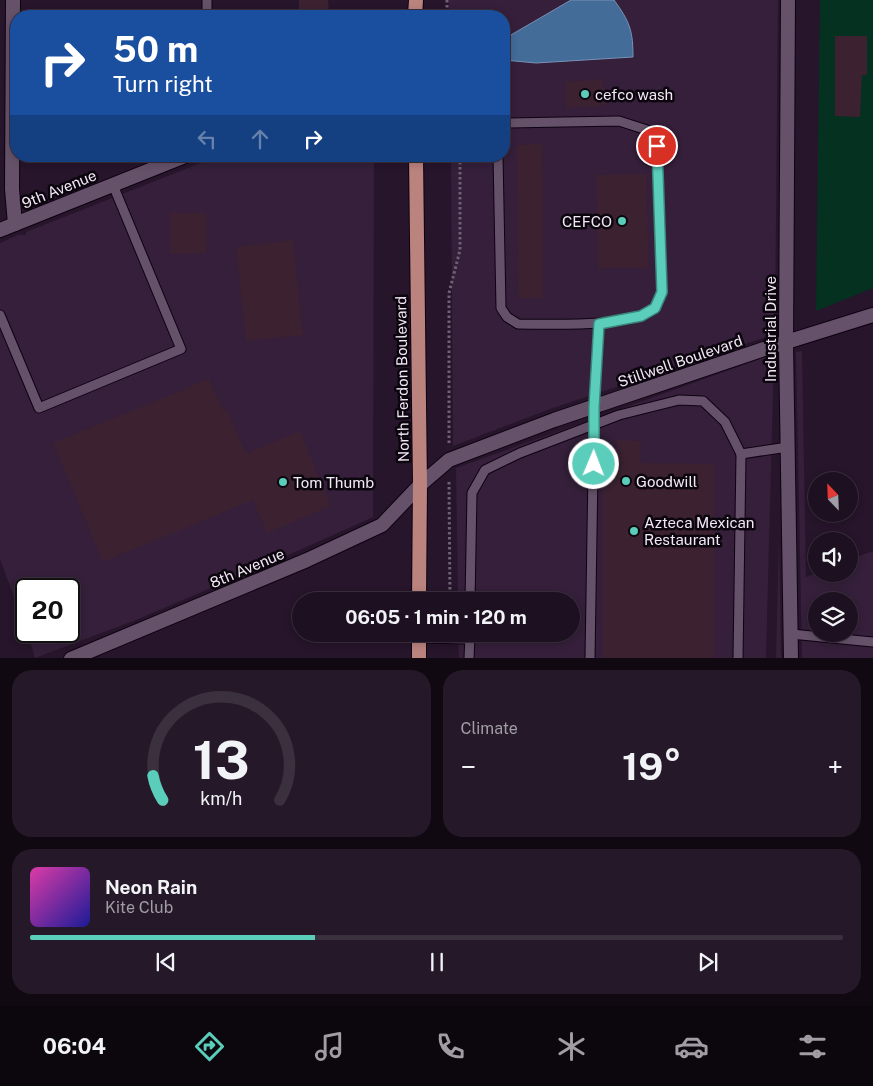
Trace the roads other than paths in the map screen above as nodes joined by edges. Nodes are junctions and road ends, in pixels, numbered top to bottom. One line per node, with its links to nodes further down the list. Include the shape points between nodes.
1 (788, 0): 13 (street, Industrial Drive)
2 (510, 123): 12 (lane, via 619,121 647,130 657,146 662,292 655,308 641,316)
3 (12, 162): 8 (street)
4 (170, 162): 7 (street, 9th Avenue)
5 (416, 162): 18 (main road, North Ferdon Boulevard)
6 (498, 162): 12 (lane, via 501,308 518,324)
7 (113, 185): 8 (street, 9th Avenue); 10 (lane, via 181,349 39,408)
8 (15, 224): 9 (street, 9th Avenue)
9 (0, 230)
10 (0, 315)
11 (873, 315): 13 (street, Stillwell Boulevard)
12 (599, 324): 14 (lane)
13 (786, 344): 14 (street, Stillwell Boulevard); 16 (street, Industrial Drive)
14 (594, 407): 15 (lane); 18 (street, Stillwell Boulevard, via 449,460)
15 (595, 424): 17 (lane, via 679,400 703,401 725,422); 20 (lane, via 485,470 472,493); 28 (lane)
16 (788, 447): 17 (lane); 21 (street, Industrial Drive)
17 (741, 454): 29 (lane)
18 (420, 484): 19 (main road, North Ferdon Boulevard); 25 (street, 8th Avenue, via 382,525 307,560)
19 (419, 592)
20 (470, 592)
21 (791, 634): 24 (lane); 30 (street, Industrial Drive)
22 (419, 642): 26 (main road)
23 (470, 642): 27 (lane)
24 (873, 642)
25 (71, 658)
26 (419, 658)
27 (469, 658)
28 (590, 658)
29 (738, 658)
30 (792, 658)

